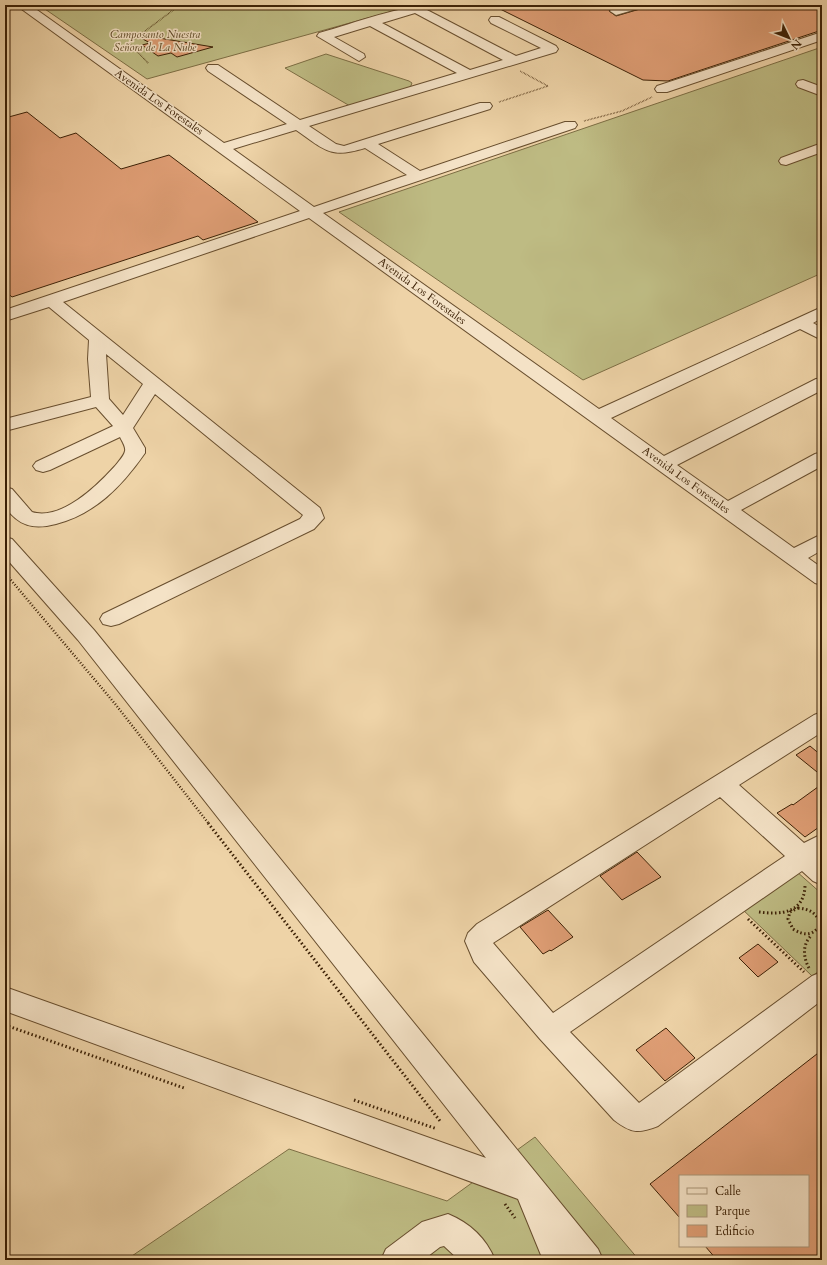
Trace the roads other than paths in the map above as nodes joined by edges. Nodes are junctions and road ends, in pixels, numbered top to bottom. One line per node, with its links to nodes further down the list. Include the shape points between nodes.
1 (22, 5): 21 (street, Avenida Los Forestales)
2 (432, 5): 4 (street)
3 (636, 5): 5 (street)
4 (416, 9): 7 (street); 10 (street)
5 (616, 11)
6 (495, 20): 10 (street, via 552,49)
7 (371, 22): 9 (street, via 323,36); 12 (street)
8 (822, 36): 14 (street)
9 (359, 58)
10 (509, 62): 12 (street)
11 (213, 68): 18 (street)
12 (468, 74): 18 (street)
13 (802, 84): 15 (street)
14 (662, 89)
15 (822, 92)
16 (485, 106): 19 (street)
17 (570, 125): 23 (street)
18 (298, 126): 19 (street, via 338,150); 21 (street)
19 (367, 143): 23 (street)
20 (822, 147): 22 (street)
21 (223, 148): 24 (street, Avenida Los Forestales)
22 (786, 161)
23 (418, 176): 24 (street)
24 (312, 212): 25 (street); 34 (street, Avenida Los Forestales)
25 (51, 300): 27 (street); 30 (street)
26 (822, 312): 28 (street)
27 (5, 316)
28 (800, 322): 29 (street); 34 (street)
29 (822, 335)
30 (98, 338): 31 (street); 33 (street)
31 (153, 383): 36 (street); 46 (street, via 313,513 314,518 307,524)
32 (822, 383): 38 (street)
33 (100, 400): 35 (street); 36 (street)
34 (598, 417): 38 (street, Avenida Los Forestales)
35 (5, 424)
36 (124, 428): 39 (street); 40 (street, via 135,448 135,453 90,502 61,517 39,521 25,517)
37 (822, 458): 41 (street)
38 (663, 464): 41 (street, Avenida Los Forestales)
39 (43, 466)
40 (5, 493)
41 (727, 510): 44 (street, Avenida Los Forestales)
42 (822, 541): 44 (street)
43 (5, 544): 53 (street, via 86,635)
44 (793, 557): 45 (street, Avenida Los Forestales)
45 (822, 578)
46 (111, 618)
47 (822, 721): 48 (street)
48 (723, 785): 49 (street); 52 (street, via 486,932 478,941 484,954)
49 (809, 860): 52 (street, via 737,902)
50 (817, 980): 52 (street, via 648,1116 635,1118 624,1110)
51 (5, 999): 53 (street)
52 (550, 1030)
53 (529, 1188): 56 (street); 57 (street)
54 (398, 1260): 55 (street, via 433,1233 448,1230 466,1243)
55 (479, 1260)
56 (559, 1260)
57 (587, 1260)

